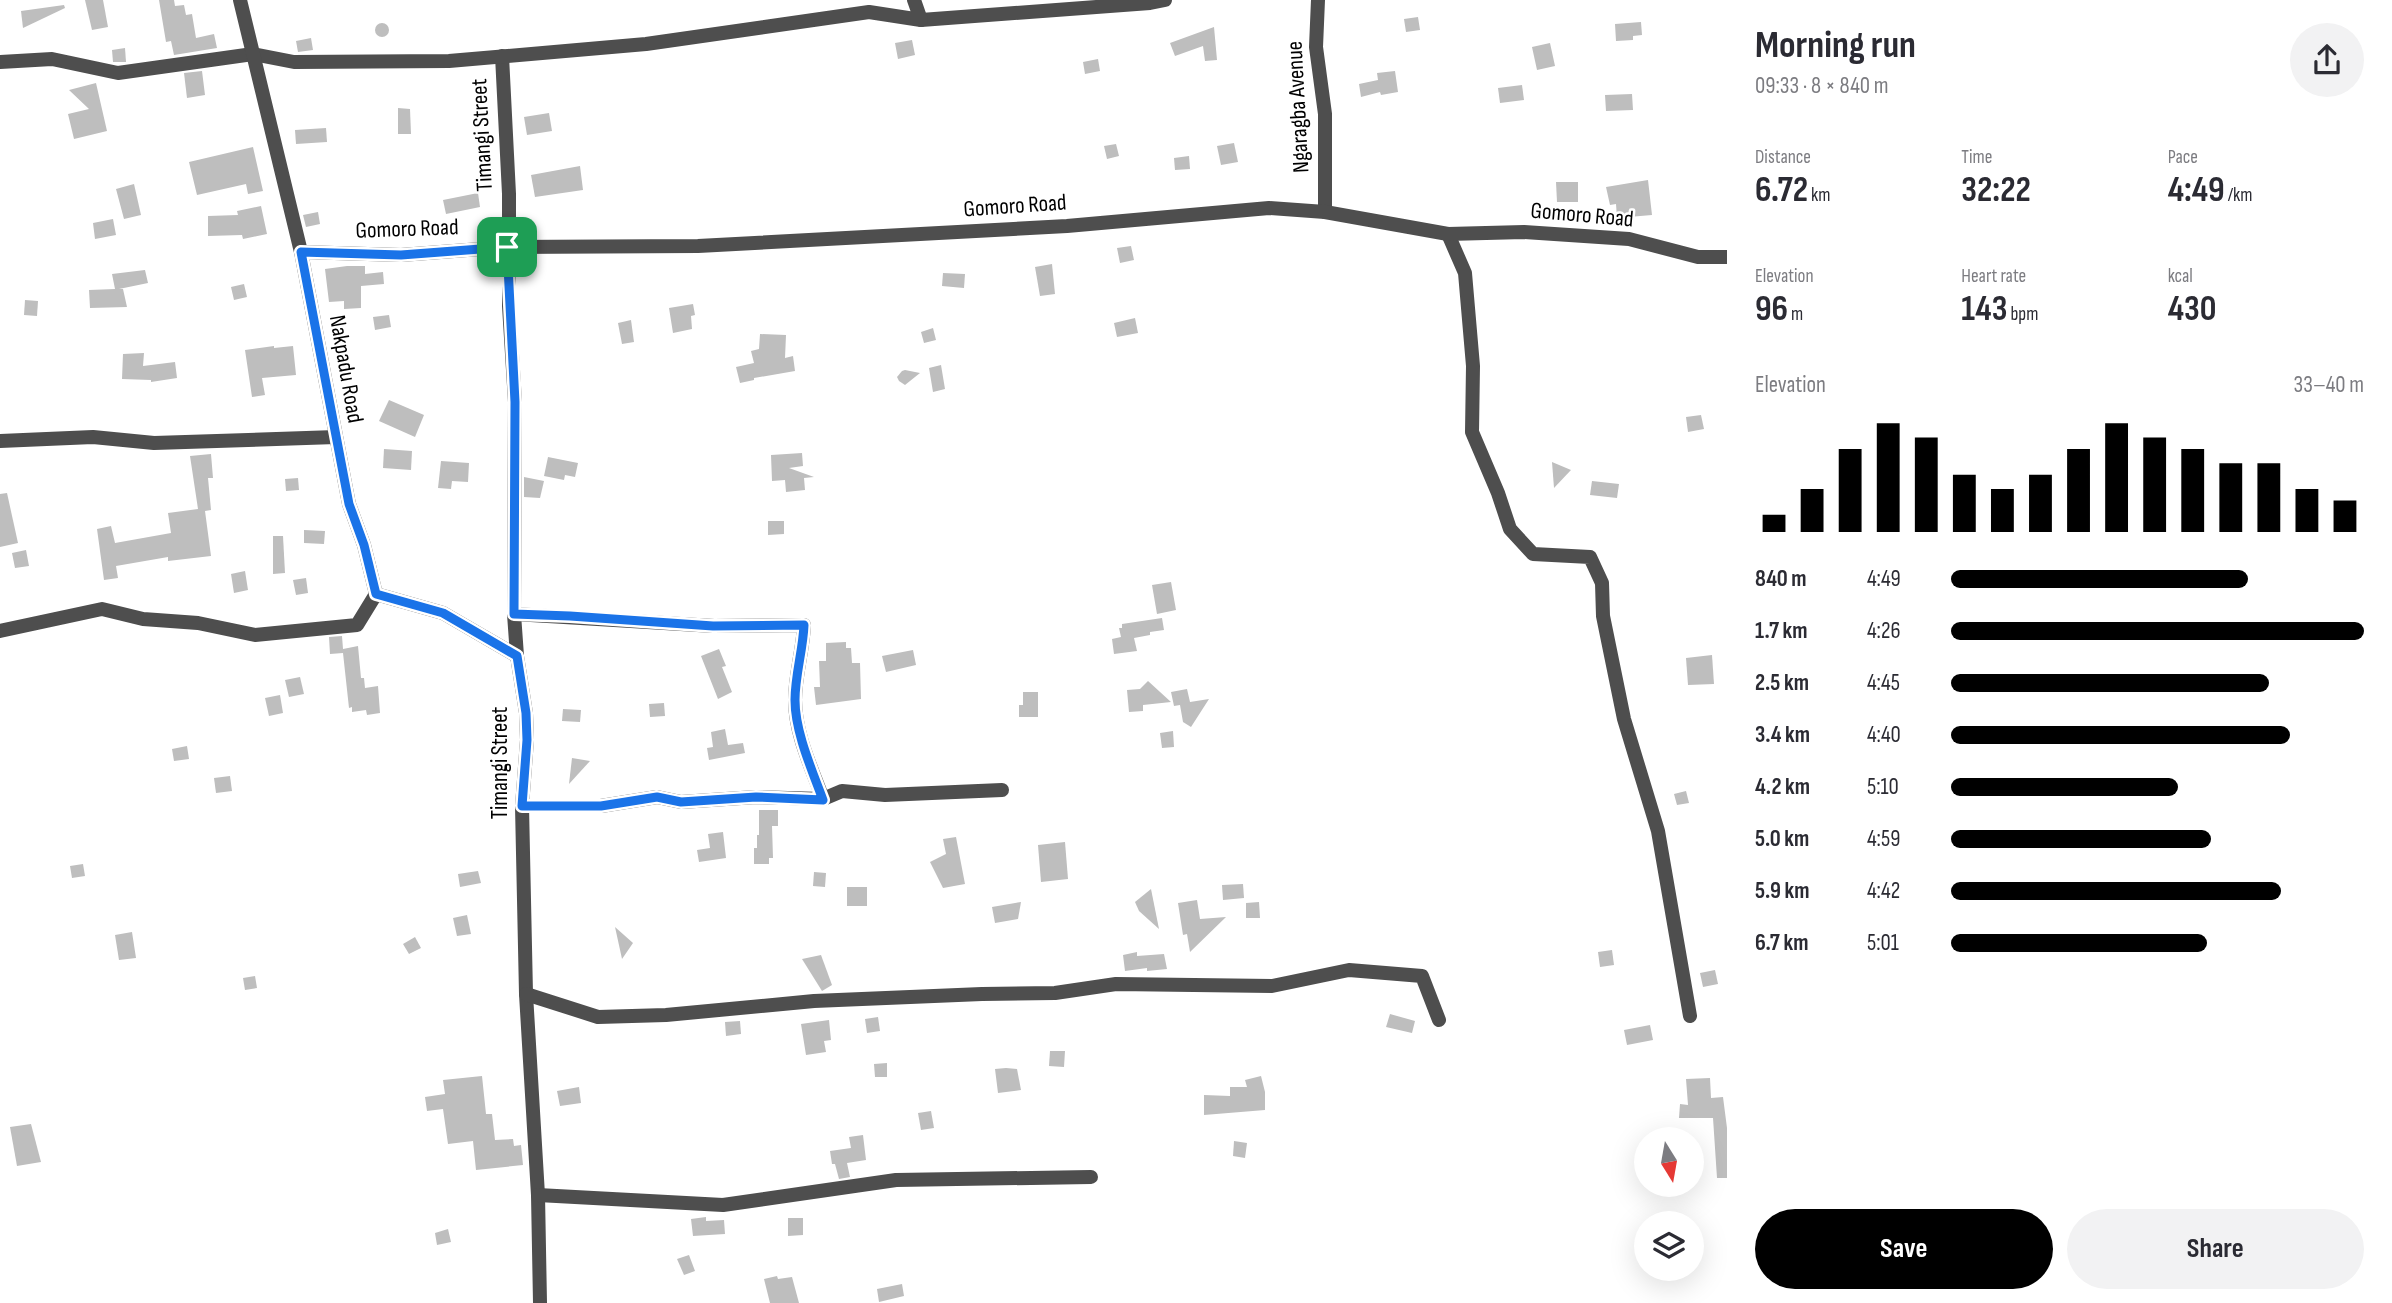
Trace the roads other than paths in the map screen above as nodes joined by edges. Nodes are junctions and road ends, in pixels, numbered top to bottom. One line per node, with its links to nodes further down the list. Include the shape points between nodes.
1 (240, 0): 6 (street, Nakpadu Road)
2 (914, 0): 5 (street)
3 (1165, 0): 5 (street)
4 (1318, 0): 9 (street, Ngaragba Avenue, via 1316,47 1325,114)
5 (921, 20): 7 (street, via 869,12 646,44)
6 (253, 54): 7 (street, via 294,62); 8 (street, via 118,73 52,59); 12 (street, Nakpadu Road)
7 (502, 56): 11 (street, Timangi Street)
8 (0, 62)
9 (1325, 212): 10 (street, Gomoro Road); 11 (street, Gomoro Road, via 1269,208 1067,226 711,246)
10 (1448, 234): 13 (street, Gomoro Road, via 1524,232 1629,239 1698,257); 24 (street, via 1465,273 1473,366 1472,432 1510,529 1533,554 1590,557 1602,583 1603,617 1624,719 1658,831)
11 (507, 247): 12 (street, Gomoro Road, via 401,255); 17 (street, Timangi Street, via 515,402)
12 (301, 252): 14 (street, Nakpadu Road)
13 (1727, 257)
14 (336, 437): 15 (street, via 154,443 93,436); 16 (street, Nakpadu Road, via 349,504)
15 (0, 441)
16 (376, 594): 18 (street, via 357,625 255,635 102,609); 19 (street, via 443,613)
17 (514, 614): 19 (street, Timangi Street); 21 (street, via 713,626 804,625 795,703)
18 (0, 631)
19 (517, 656): 22 (street, Timangi Street, via 527,740)
20 (1002, 790): 21 (street, via 885,795 842,791)
21 (823, 800): 22 (street, via 756,797 681,802 657,797 601,806)
22 (522, 806): 23 (street, Timangi Street)
23 (526, 994): 25 (street, via 598,1017 814,1001 1055,993 1116,984 1272,986 1349,970 1422,976); 27 (street, Timangi Street)
24 (1690, 1016)
25 (1439, 1020)
26 (1091, 1177): 27 (street, via 896,1180 723,1205)
27 (538, 1195): 28 (street, Timangi Street)
28 (540, 1303)

